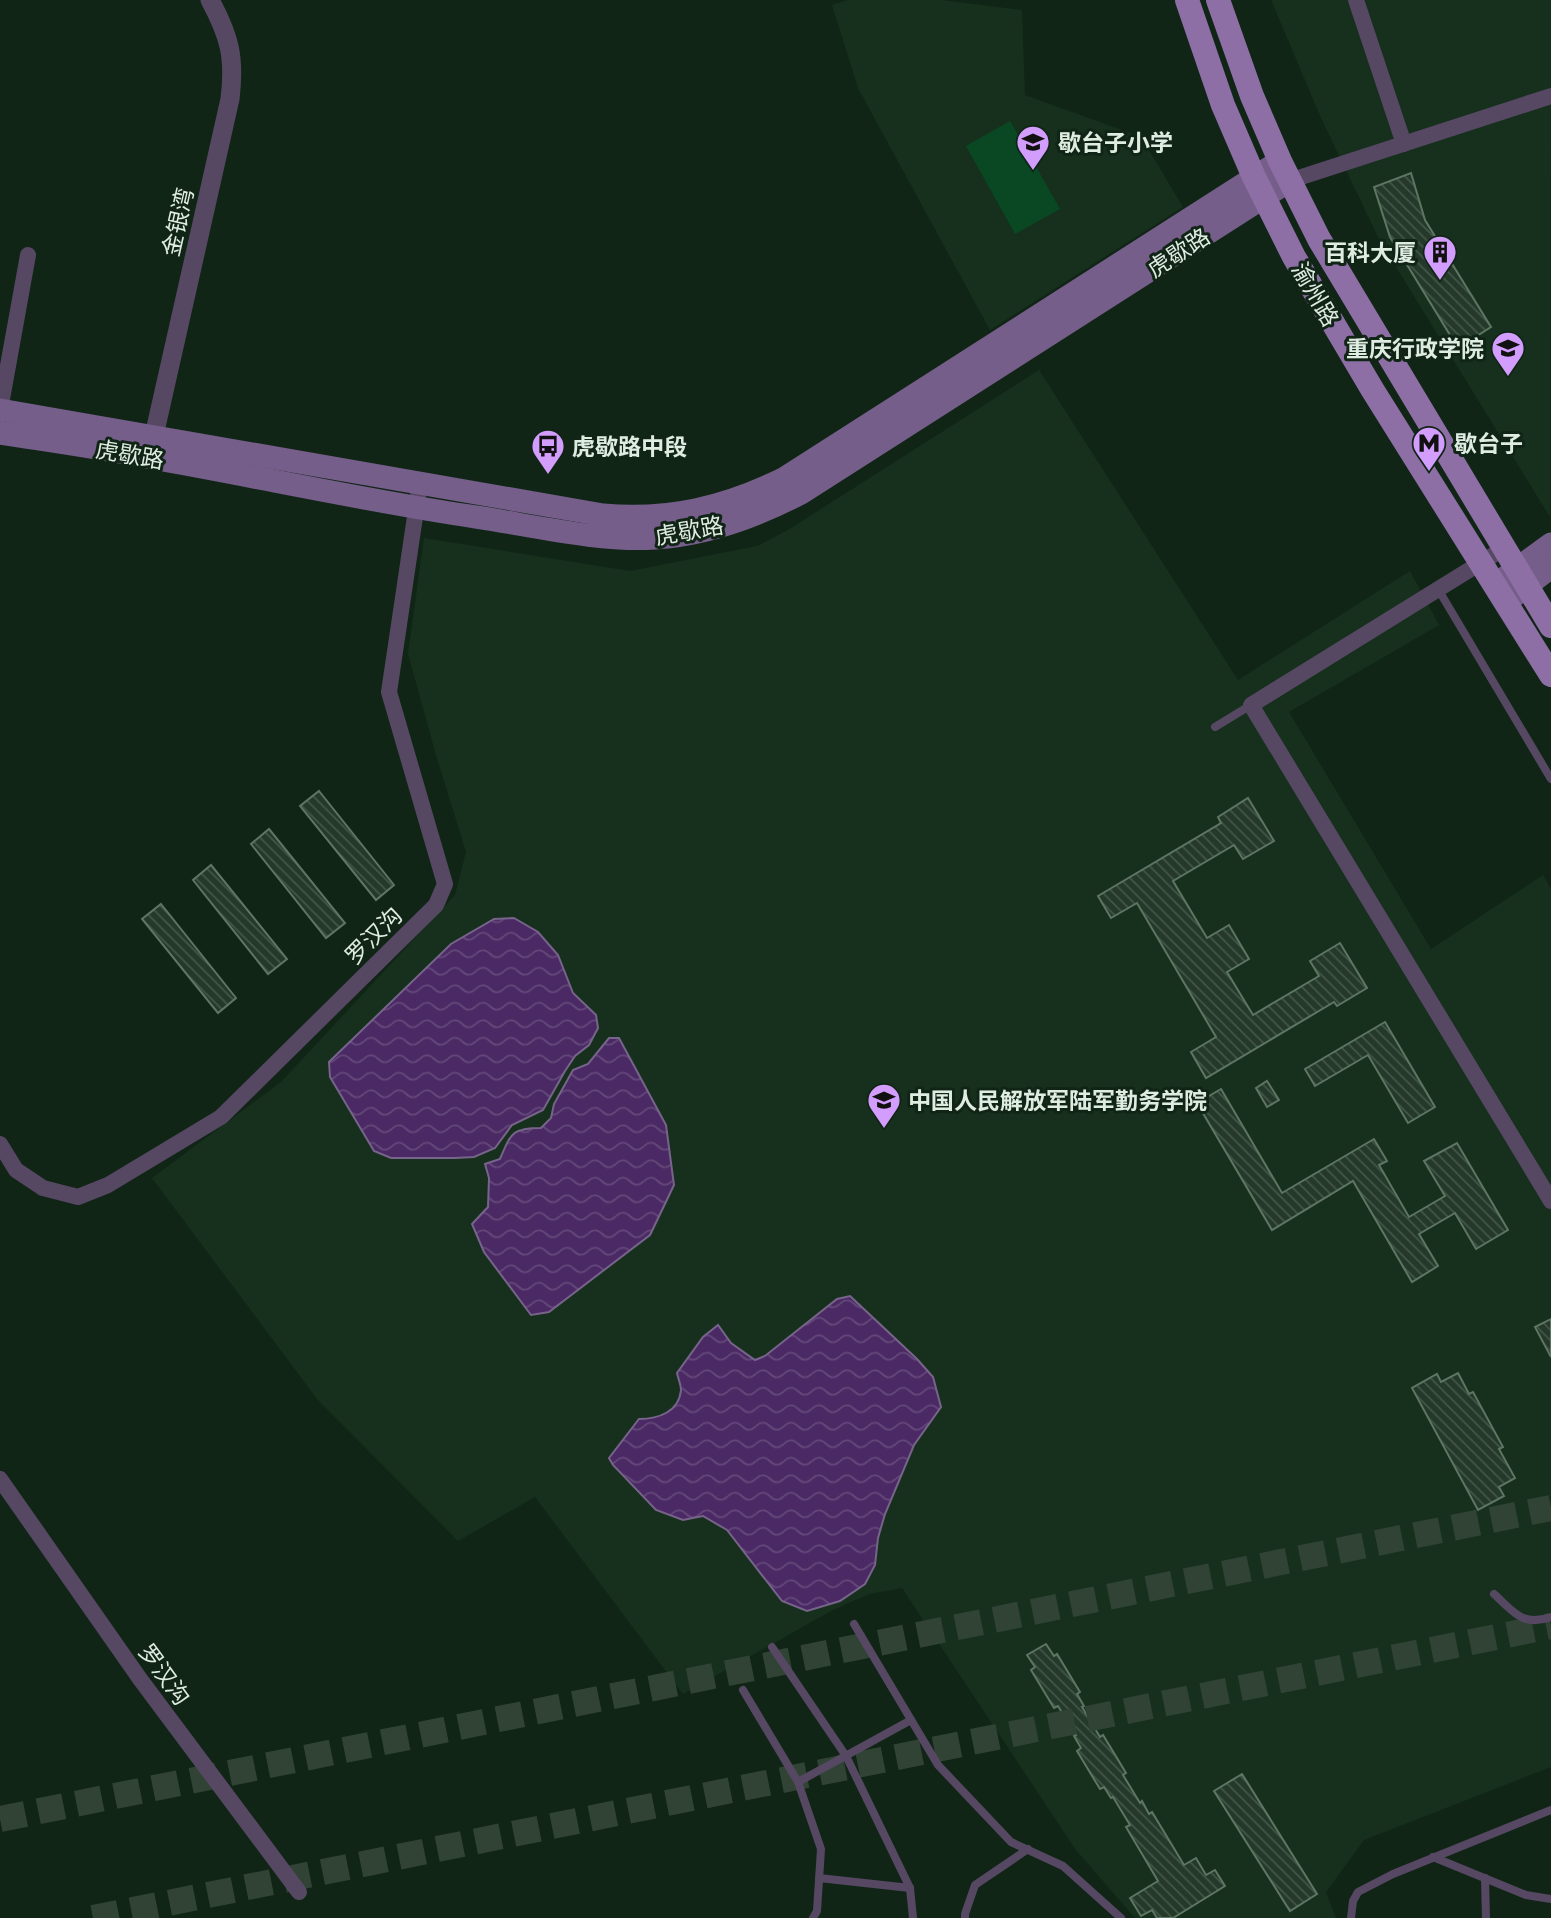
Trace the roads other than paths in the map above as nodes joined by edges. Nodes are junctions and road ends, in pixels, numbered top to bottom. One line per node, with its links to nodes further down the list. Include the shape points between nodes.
1 (211, 0): 12 (street, 金银湾, via 230,45 234,70)
2 (1186, 0): 8 (main road, 渝州路, via 1223,105)
3 (1218, 0): 7 (main road, 渝州路)
4 (1356, 0): 6 (street)
5 (1551, 96): 6 (street)
6 (1404, 145): 7 (street)
7 (1284, 171): 8 (main road, 虎歇路); 18 (main road, 渝州路, via 1318,239)
8 (1259, 187): 13 (main road, 虎歇路, via 785,478 734,500 689,513 629,517); 14 (main road, 虎歇路, via 766,512 688,534 629,539); 16 (main road, 渝州路, via 1294,257)
9 (28, 255): 10 (street)
10 (0, 410): 12 (main road, 虎歇路)
11 (0, 433): 12 (main road, 虎歇路)
12 (152, 447): 13 (main road, 虎歇路); 14 (main road, 虎歇路)
13 (420, 484): 14 (street, 罗汉沟)
14 (416, 508): 26 (street, 罗汉沟, via 389,692 445,884 436,905 221,1117 108,1185 78,1197 43,1188 16,1170)
15 (1551, 544): 18 (main road)
16 (1481, 563): 18 (street); 19 (street); 20 (main road, 渝州路)
17 (1551, 567): 18 (main road)
18 (1515, 568): 20 (main road); 21 (main road, 渝州路)
19 (1438, 589): 23 (street); 25 (lane)
20 (1501, 593): 22 (main road, 渝州路)
21 (1551, 626)
22 (1551, 675)
23 (1251, 705): 24 (lane); 27 (street)
24 (1215, 727)
25 (1551, 779)
26 (0, 1144)
27 (1551, 1200)
28 (0, 1479): 43 (street, 罗汉沟, via 140,1679)
29 (1494, 1594): 30 (lane, via 1521,1619 1536,1622)
30 (1551, 1617)
31 (855, 1624): 34 (lane)
32 (772, 1647): 35 (lane)
33 (743, 1690): 36 (lane)
34 (911, 1720): 35 (lane); 38 (lane, via 938,1765 1012,1842)
35 (846, 1756): 36 (lane); 42 (lane)
36 (798, 1782): 40 (lane, via 821,1849)
37 (1551, 1810): 39 (lane)
38 (1028, 1849): 47 (lane, via 975,1885); 48 (lane, via 1063,1867)
39 (1433, 1857): 41 (lane); 49 (lane, via 1358,1892)
40 (819, 1878): 42 (lane); 45 (lane)
41 (1485, 1878): 44 (lane, via 1526,1895); 50 (lane)
42 (910, 1888): 46 (lane)
43 (299, 1892)
44 (1551, 1899)
45 (813, 1918)
46 (913, 1918)
47 (965, 1918)
48 (1121, 1918)
49 (1351, 1918)
50 (1486, 1918)

